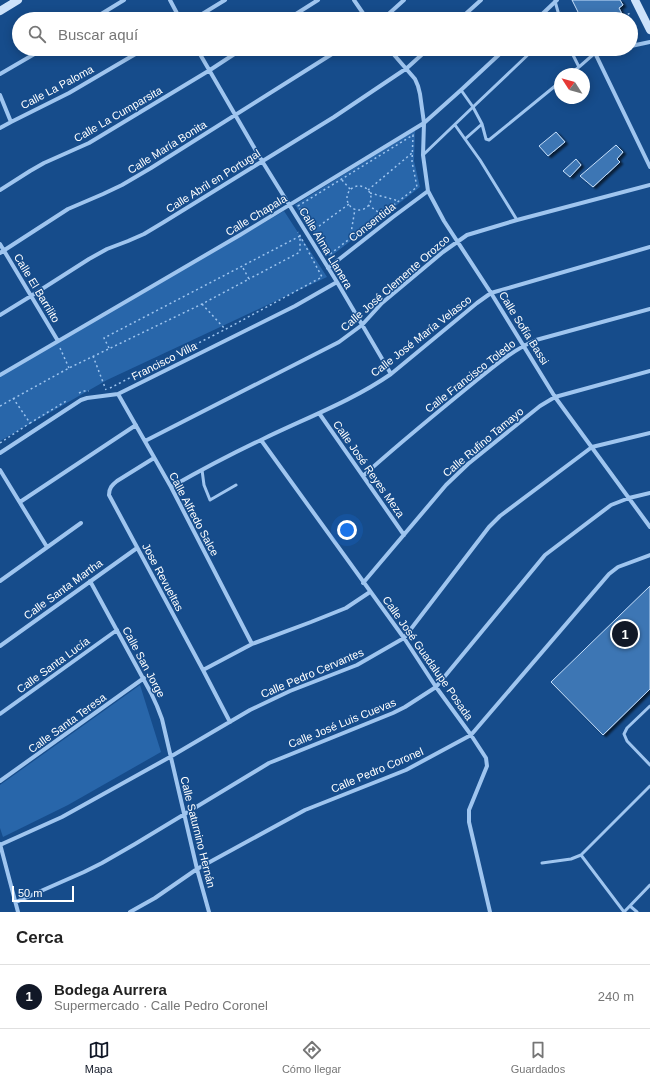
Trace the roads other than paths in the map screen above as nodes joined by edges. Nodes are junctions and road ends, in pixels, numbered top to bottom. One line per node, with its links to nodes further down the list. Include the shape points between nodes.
1 (18, 0): 11 (main road)
2 (124, 0): 12 (street)
3 (170, 0): 13 (street)
4 (225, 0): 14 (street)
5 (318, 0): 15 (street)
6 (354, 0): 16 (street)
7 (404, 0): 17 (street)
8 (481, 0): 18 (street)
9 (635, 0): 21 (main road)
10 (556, 1): 19 (street); 20 (lane)
11 (0, 11)
12 (104, 12)
13 (176, 12)
14 (205, 12)
15 (299, 12)
16 (362, 12)
17 (391, 12)
18 (468, 12)
19 (544, 12)
20 (558, 12)
21 (650, 30)
22 (650, 42): 23 (street)
23 (638, 45)
24 (31, 56): 39 (street)
25 (132, 56): 45 (street, Calle La Paloma)
26 (201, 56): 38 (street, Calle Alma Llanera)
27 (231, 56): 38 (street, Calle La Cumparsita)
28 (329, 56): 44 (street, Calle María Bonita)
29 (396, 56): 37 (street, Calle Sofía Bassi)
30 (420, 56): 37 (street, Calle Abril en Portugal)
31 (497, 56): 41 (street, Calle Chapala)
32 (527, 56): 43 (lane)
33 (574, 56): 36 (lane)
34 (593, 56): 36 (lane)
35 (596, 56): 53 (street)
36 (579, 67)
37 (407, 68): 46 (street, Calle Sofía Bassi, via 415,79 420,94); 52 (street, Calle Abril en Portugal)
38 (210, 70): 44 (street, Calle Alma Llanera); 55 (street, Calle La Cumparsita, via 89,143 44,163)
39 (0, 74)
40 (554, 87): 47 (lane, via 491,140 486,139)
41 (461, 90): 43 (lane); 46 (street, Calle Chapala)
42 (0, 95): 45 (street)
43 (473, 107): 47 (lane); 48 (lane)
44 (235, 115): 52 (street, Calle Alma Llanera); 62 (street, Calle María Bonita, via 158,164 122,185 68,209)
45 (10, 122): 49 (street, Calle La Paloma)
46 (424, 123): 51 (street, Calle Sofía Bassi); 57 (street, Calle Chapala)
47 (482, 124): 50 (lane)
48 (455, 125): 50 (lane); 51 (lane)
49 (0, 128)
50 (466, 139): 58 (lane)
51 (423, 155): 56 (street, Calle Sofía Bassi)
52 (262, 161): 57 (street, Calle Alma Llanera); 66 (street, Calle Abril en Portugal, via 144,234 107,249)
53 (650, 167)
54 (650, 185): 58 (street, Calle José Clemente Orozco)
55 (0, 190)
56 (428, 191): 59 (street, Calle Sofía Bassi); 63 (street, Consentida)
57 (290, 206): 63 (street, Calle Alma Llanera); 70 (street, Calle Chapala)
58 (517, 220): 59 (street, Calle José Clemente Orozco, via 467,235)
59 (457, 241): 65 (street, Calle Sofía Bassi); 69 (street, Calle José Clemente Orozco, via 382,303)
60 (0, 244): 62 (street, Calle El Barrilito)
61 (650, 247): 65 (street, Calle José María Velasco)
62 (2, 251): 66 (street, Calle El Barrilito)
63 (328, 268): 64 (street, Calle Alma Llanera)
64 (336, 282): 69 (street, Calle Alma Llanera); 75 (street, Francisco Villa, via 295,306)
65 (491, 293): 71 (street, Calle Sofía Bassi); 73 (street, Calle José María Velasco)
66 (31, 296): 68 (street, Calle Abril en Portugal); 70 (street, Calle El Barrilito)
67 (650, 309): 71 (street, Calle Francisco Toledo)
68 (0, 315)
69 (362, 325): 73 (street, Calle Alma Llanera); 81 (street, Calle José Clemente Orozco, via 319,353)
70 (58, 343): 74 (street, Calle Chapala)
71 (524, 345): 76 (street, Calle Sofía Bassi); 87 (street, Calle Francisco Toledo, via 468,387)
72 (650, 371): 76 (street, Calle Rufino Tamayo)
73 (391, 374): 77 (street, Calle José María Velasco, via 356,396)
74 (0, 375)
75 (118, 394): 78 (street, Calle Alfredo Salce); 83 (street, Francisco Villa, via 81,400)
76 (555, 397): 82 (street, Calle Sofía Bassi); 95 (street, Calle Rufino Tamayo, via 540,406 457,474)
77 (319, 413): 80 (street, Calle José María Velasco); 87 (street, Calle José Reyes Meza)
78 (136, 424): 81 (street, Calle Alfredo Salce); 92 (street)
79 (650, 432): 82 (street, Calle Pedro Cervantes)
80 (261, 440): 86 (street, Calle José María Velasco); 101 (street, Calle José Guadalupe Posada)
81 (145, 441): 84 (street, Calle Alfredo Salce)
82 (592, 447): 91 (street, Calle Sofía Bassi); 104 (street, Calle Pedro Cervantes, via 489,527)
83 (0, 452)
84 (154, 458): 89 (street, Calle Alfredo Salce); 97 (street, Jose Revueltas, via 117,481 109,490 109,495)
85 (0, 470): 92 (street)
86 (202, 470): 88 (lane, via 210,500); 89 (street, Calle José María Velasco)
87 (363, 476): 95 (street, Calle José Reyes Meza)
88 (236, 484)
89 (170, 487): 105 (street, Calle Alfredo Salce)
90 (650, 492): 91 (street, Calle José Luis Cuevas)
91 (629, 498): 94 (street, Calle Sofía Bassi); 109 (street, Calle José Luis Cuevas, via 611,505 545,555)
92 (20, 502): 96 (street)
93 (82, 523): 96 (street)
94 (650, 527)
95 (404, 535): 101 (street, Calle Rufino Tamayo)
96 (47, 547): 99 (street)
97 (137, 548): 100 (street, Calle Santa Martha); 107 (street, Jose Revueltas)
98 (650, 555): 113 (street, Calle Pedro Coronel, via 618,567 609,574)
99 (1, 578)
100 (90, 581): 103 (street, Calle San Jorge); 106 (street, Calle Santa Martha)
101 (363, 583): 102 (street, Calle José Guadalupe Posada)
102 (370, 592): 104 (street, Calle José Guadalupe Posada); 105 (street, via 341,610)
103 (117, 630): 108 (street, Calle San Jorge); 111 (street, Calle Santa Lucía)
104 (404, 638): 109 (street, Calle José Guadalupe Posada); 112 (street, Calle Pedro Cervantes, via 357,665 269,701)
105 (252, 644): 107 (street)
106 (0, 646)
107 (203, 670): 112 (street, Jose Revueltas)
108 (144, 678): 114 (street, Calle San Jorge, via 162,719); 116 (street, Calle Santa Teresa)
109 (436, 687): 113 (street, Calle José Guadalupe Posada); 118 (street, Calle José Luis Cuevas, via 393,713 274,761)
110 (650, 706): 115 (lane, via 624,734 627,741)
111 (0, 714)
112 (230, 722): 114 (street, Calle Pedro Cervantes)
113 (471, 735): 123 (street, Calle Pedro Coronel, via 406,770 305,810); 130 (street, Calle José Guadalupe Posada, via 486,758 487,764 469,810 469,822)
114 (170, 757): 118 (street, Calle Saturnino Hernán); 119 (street, Calle Pedro Cervantes, via 62,817)
115 (650, 765)
116 (0, 781)
117 (650, 786): 120 (lane)
118 (184, 815): 123 (street, Calle Saturnino Hernán); 125 (street, Calle José Luis Cuevas, via 102,863)
119 (0, 844): 121 (street)
120 (581, 855): 122 (lane, via 571,859); 131 (lane)
121 (2, 858): 125 (street)
122 (542, 862)
123 (197, 869): 128 (street, Calle Pedro Coronel); 129 (street, Calle Saturnino Hernán)
124 (650, 885): 126 (lane)
125 (16, 902): 127 (street)
126 (630, 906): 131 (lane); 132 (lane)
127 (17, 911)
128 (130, 912)
129 (209, 912)
130 (490, 912)
131 (624, 912)
132 (637, 912)

